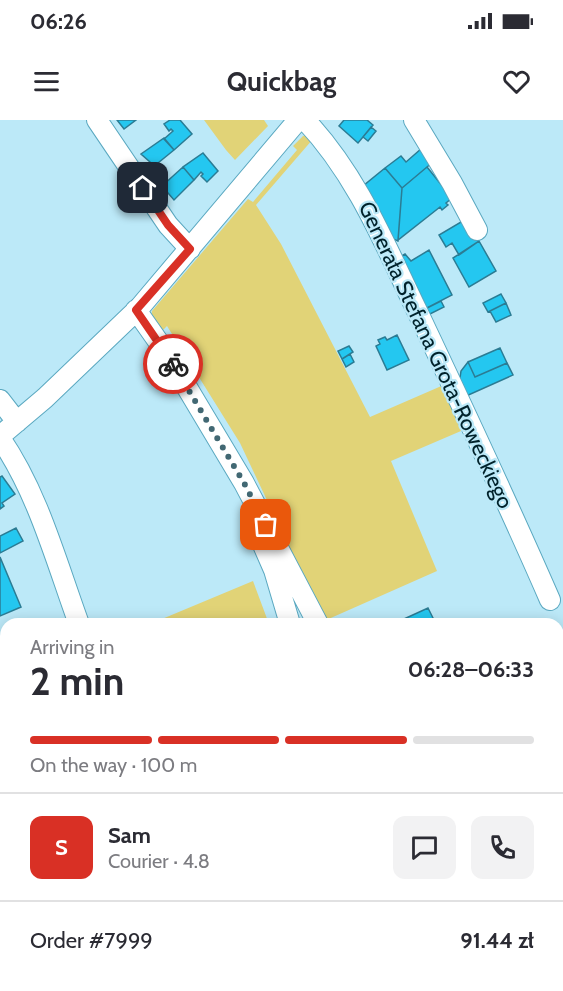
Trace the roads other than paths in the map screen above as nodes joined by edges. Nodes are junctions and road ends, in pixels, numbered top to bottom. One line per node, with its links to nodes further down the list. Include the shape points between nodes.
1 (97, 120): 6 (street, via 168,225)
2 (298, 120): 6 (street)
3 (305, 120): 12 (street, Generała Stefana Grota-Roweckiego, via 327,143 363,199)
4 (414, 120): 5 (street)
5 (477, 230)
6 (190, 249): 7 (street)
7 (136, 310): 9 (street); 11 (street)
8 (0, 400): 9 (street)
9 (17, 422): 10 (street)
10 (0, 437): 13 (street, via 38,511)
11 (223, 449): 14 (street, via 274,570); 15 (street)
12 (550, 600)
13 (77, 618)
14 (288, 618)
15 (315, 618)

